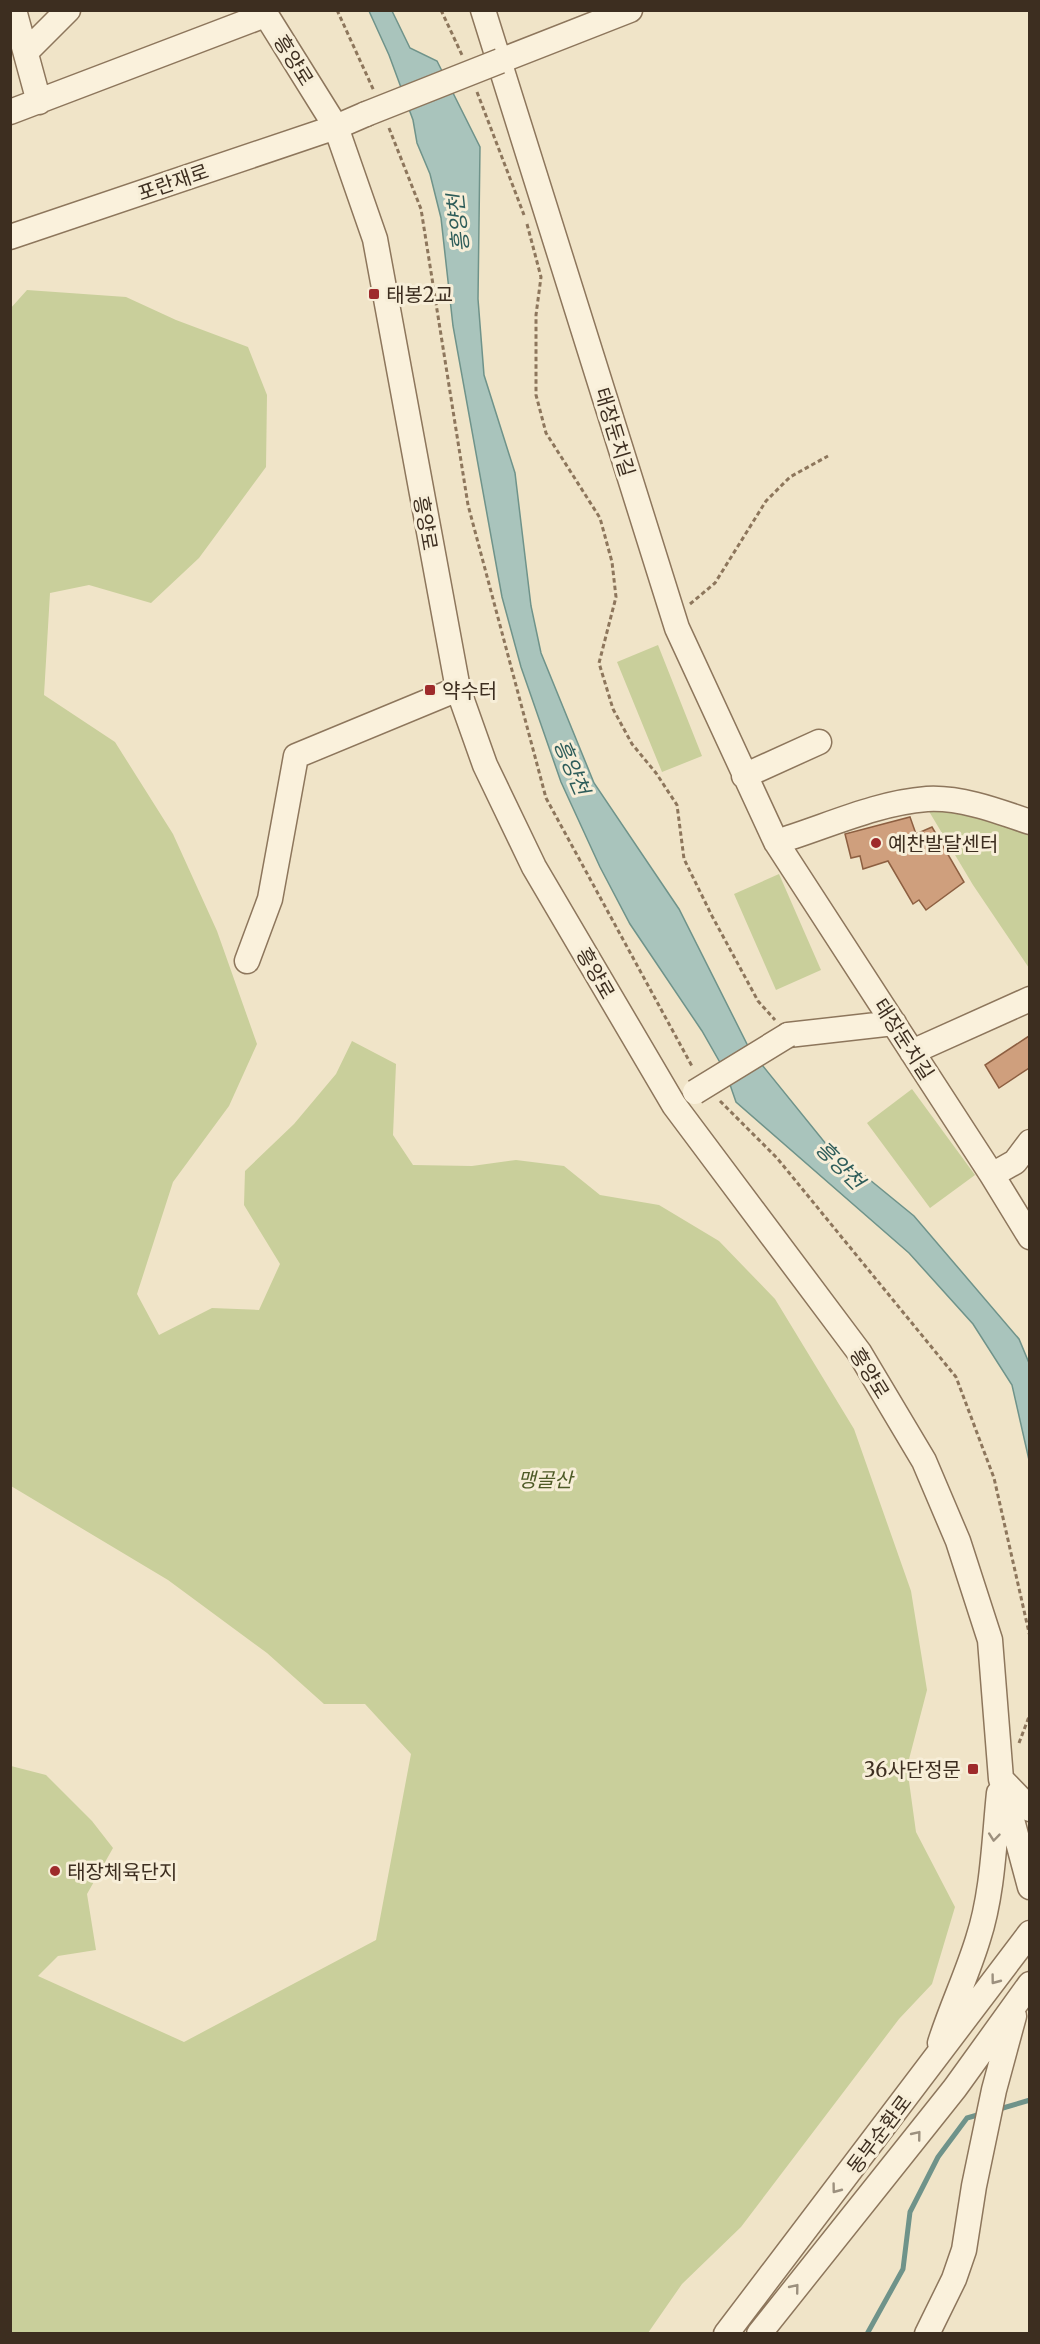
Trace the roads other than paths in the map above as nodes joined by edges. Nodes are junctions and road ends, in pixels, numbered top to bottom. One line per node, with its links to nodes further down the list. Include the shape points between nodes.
1 (14, 10): 6 (street)
2 (68, 10): 6 (street)
3 (483, 10): 7 (street, 태장둔치길)
4 (630, 10): 7 (street, 포란재로)
5 (264, 13): 8 (street); 10 (street, 흥양로)
6 (26, 52): 8 (street)
7 (500, 61): 10 (street, 포란재로, bridge); 14 (street, 태장둔치길, via 677,628)
8 (39, 102): 9 (street)
9 (10, 112)
10 (336, 127): 11 (street, 포란재로); 12 (street, 흥양로, via 375,239)
11 (10, 237)
12 (458, 689): 17 (street, via 296,756 270,899); 21 (street, 흥양로, via 485,765 534,867)
13 (819, 742): 14 (street)
14 (744, 776): 16 (street, 태장둔치길)
15 (1029, 822): 16 (street, via 972,804 928,799 875,808)
16 (776, 842): 19 (street, 태장둔치길)
17 (247, 961)
18 (1029, 999): 20 (street)
19 (894, 1023): 20 (street, 태장둔치길); 21 (street, bridge, via 788,1035)
20 (912, 1052): 23 (street, 태장둔치길)
21 (674, 1105): 25 (street, 흥양로, via 859,1352 924,1461 958,1541 990,1640)
22 (1029, 1142): 23 (street, via 1015,1162)
23 (992, 1175): 24 (street, 태장둔치길)
24 (1029, 1238)
25 (1001, 1779): 26 (street); 27 (street, 흥양로); 30 (street, one-way to 30, via 987,1903 978,1940)
26 (1029, 1809)
27 (1029, 1887)
28 (1029, 1933): 30 (street, 동부순환로, one-way to 30)
29 (1024, 1992): 31 (street, 동부순환로); 32 (street)
30 (935, 2059): 33 (street, 동부순환로, one-way to 33)
31 (955, 2088): 32 (street, via 981,2076 988,2079); 34 (street, 동부순환로, one-way to 31)
32 (994, 2090): 35 (street, via 964,2250)
33 (726, 2334)
34 (759, 2334)
35 (927, 2334)

